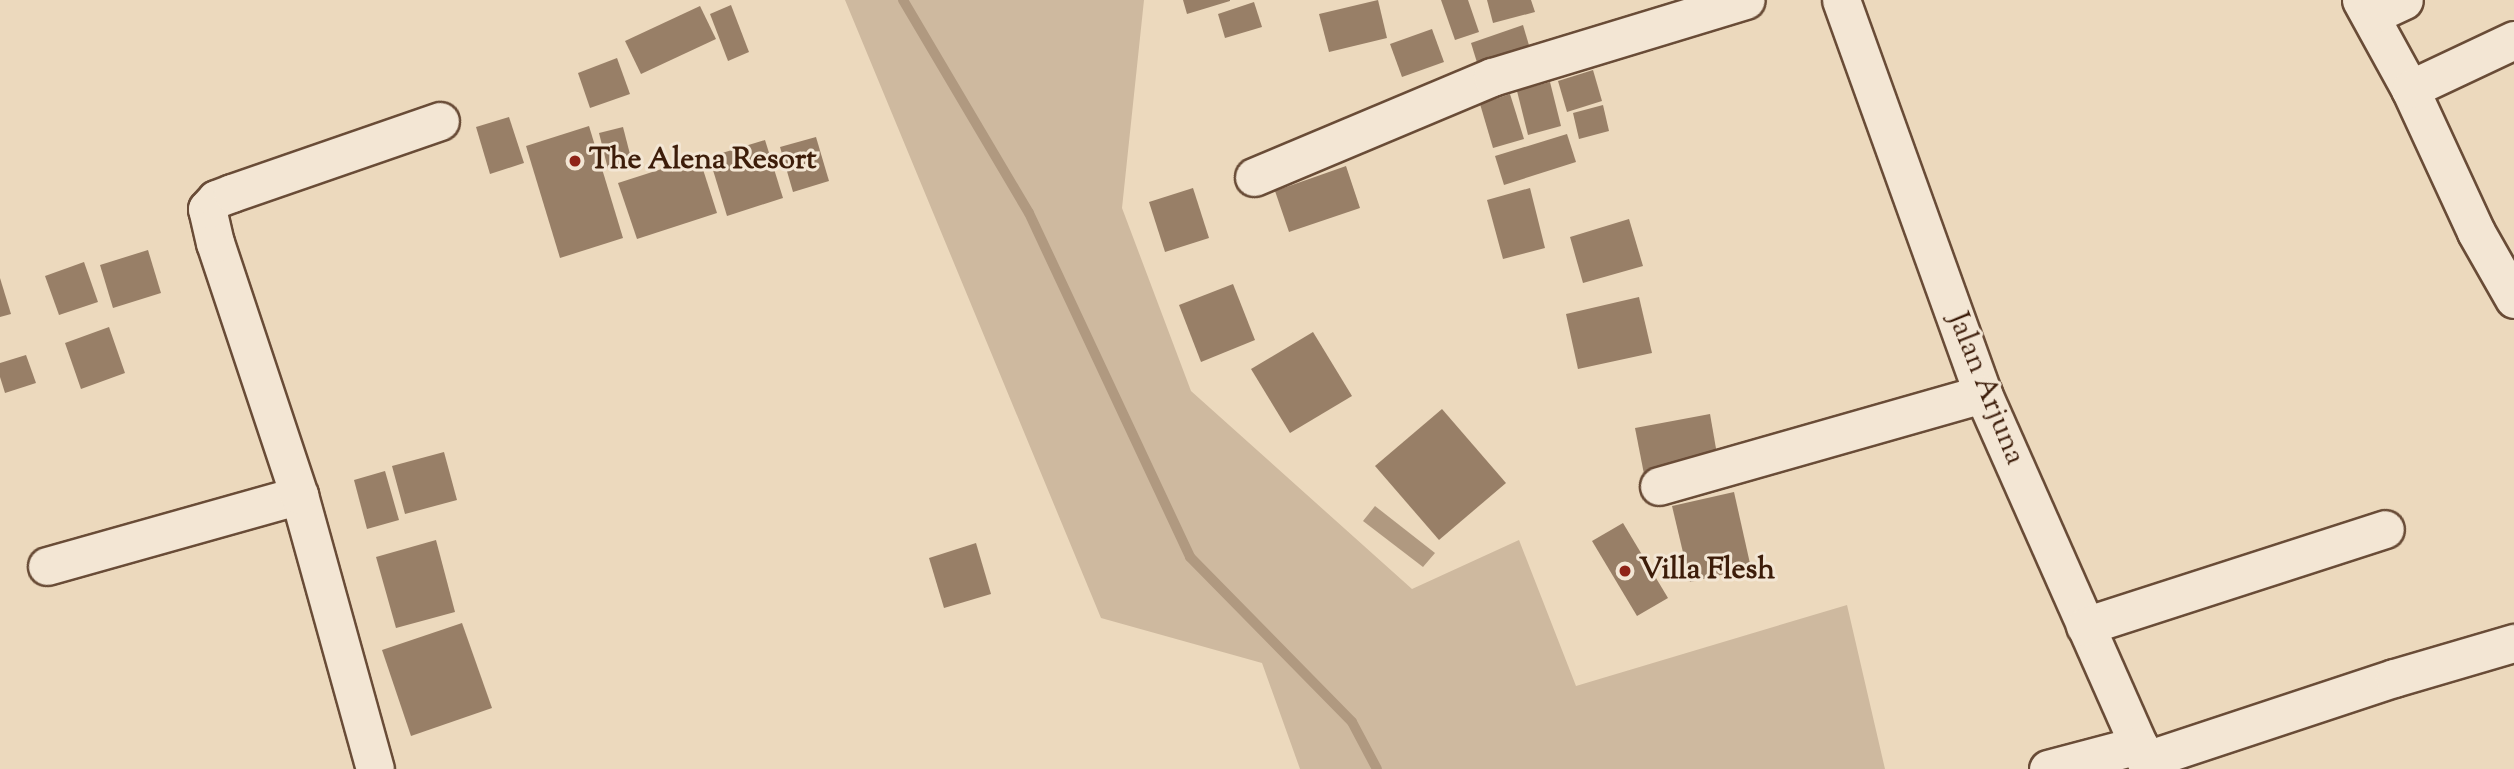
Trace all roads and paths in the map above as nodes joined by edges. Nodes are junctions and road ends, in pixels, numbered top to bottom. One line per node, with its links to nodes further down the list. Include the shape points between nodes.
1 (1746, 0): 8 (street, via 1492,77)
2 (1842, 0): 10 (street, Jalan Arjuna)
3 (2404, 0): 4 (street)
4 (2366, 8): 6 (street)
5 (2514, 40): 6 (street)
6 (2410, 89): 9 (street, via 2476,232)
7 (440, 121): 12 (street, via 216,199 207,209)
8 (1254, 177)
9 (2514, 299)
10 (1983, 394): 11 (street); 15 (street, Jalan Arjuna)
11 (1659, 486)
12 (299, 495): 14 (street); 18 (street)
13 (2385, 528): 15 (street)
14 (47, 566)
15 (2085, 626): 17 (street, Jalan Arjuna)
16 (2514, 643): 17 (street)
17 (2145, 758): 19 (street)
18 (375, 769)
19 (2048, 769)

